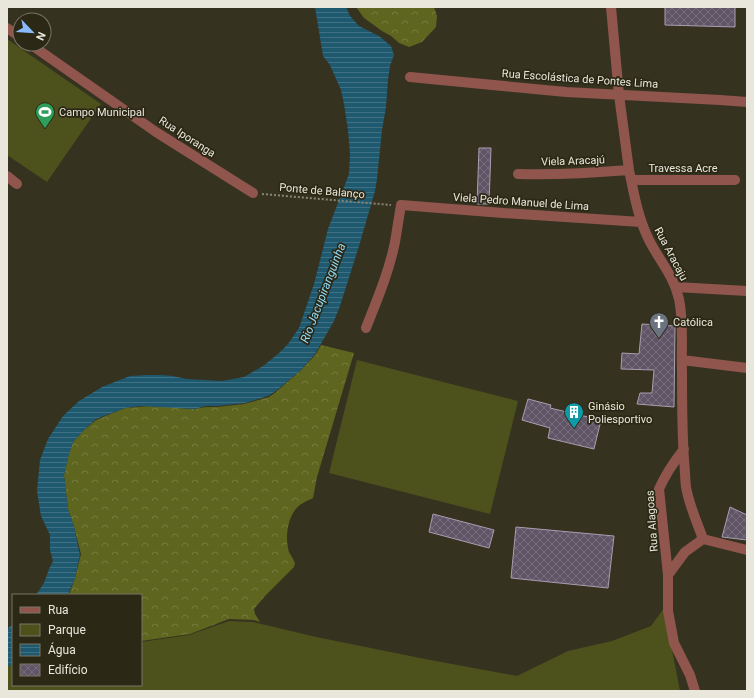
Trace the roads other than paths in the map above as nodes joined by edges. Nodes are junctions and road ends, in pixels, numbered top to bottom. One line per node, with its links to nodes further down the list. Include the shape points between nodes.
1 (611, 7): 4 (street, Rua Aracaju)
2 (41, 52): 11 (street, Rua Iporanga, via 156,132)
3 (410, 77): 4 (street, Rua Escolástica de Pontes Lima)
4 (619, 95): 5 (street, Rua Escolástica de Pontes Lima); 7 (street, Rua Aracaju)
5 (747, 102)
6 (518, 174): 7 (street, Viela Aracajú)
7 (630, 175): 9 (street, Travessa Acre); 12 (street, Rua Aracaju)
8 (7, 176): 10 (street)
9 (735, 180)
10 (17, 184)
11 (253, 193)
12 (641, 222): 13 (street, Rua Aracaju); 15 (street, Viela Pedro Manuel de Lima, via 401,205 389,263)
13 (676, 287): 14 (street); 16 (street, Rua Aracaju, via 682,327)
14 (747, 291)
15 (366, 328)
16 (682, 360): 17 (street); 18 (street, Rua Aracaju)
17 (747, 368)
18 (684, 449): 19 (street, Rua Aracaju, via 686,488); 21 (street, Rua Alagoas, via 671,465 660,489)
19 (703, 539): 20 (street); 21 (street, via 685,552)
20 (747, 550)
21 (668, 574): 22 (street, Rua Alagoas, via 668,611 674,643 690,675)
22 (694, 691)

